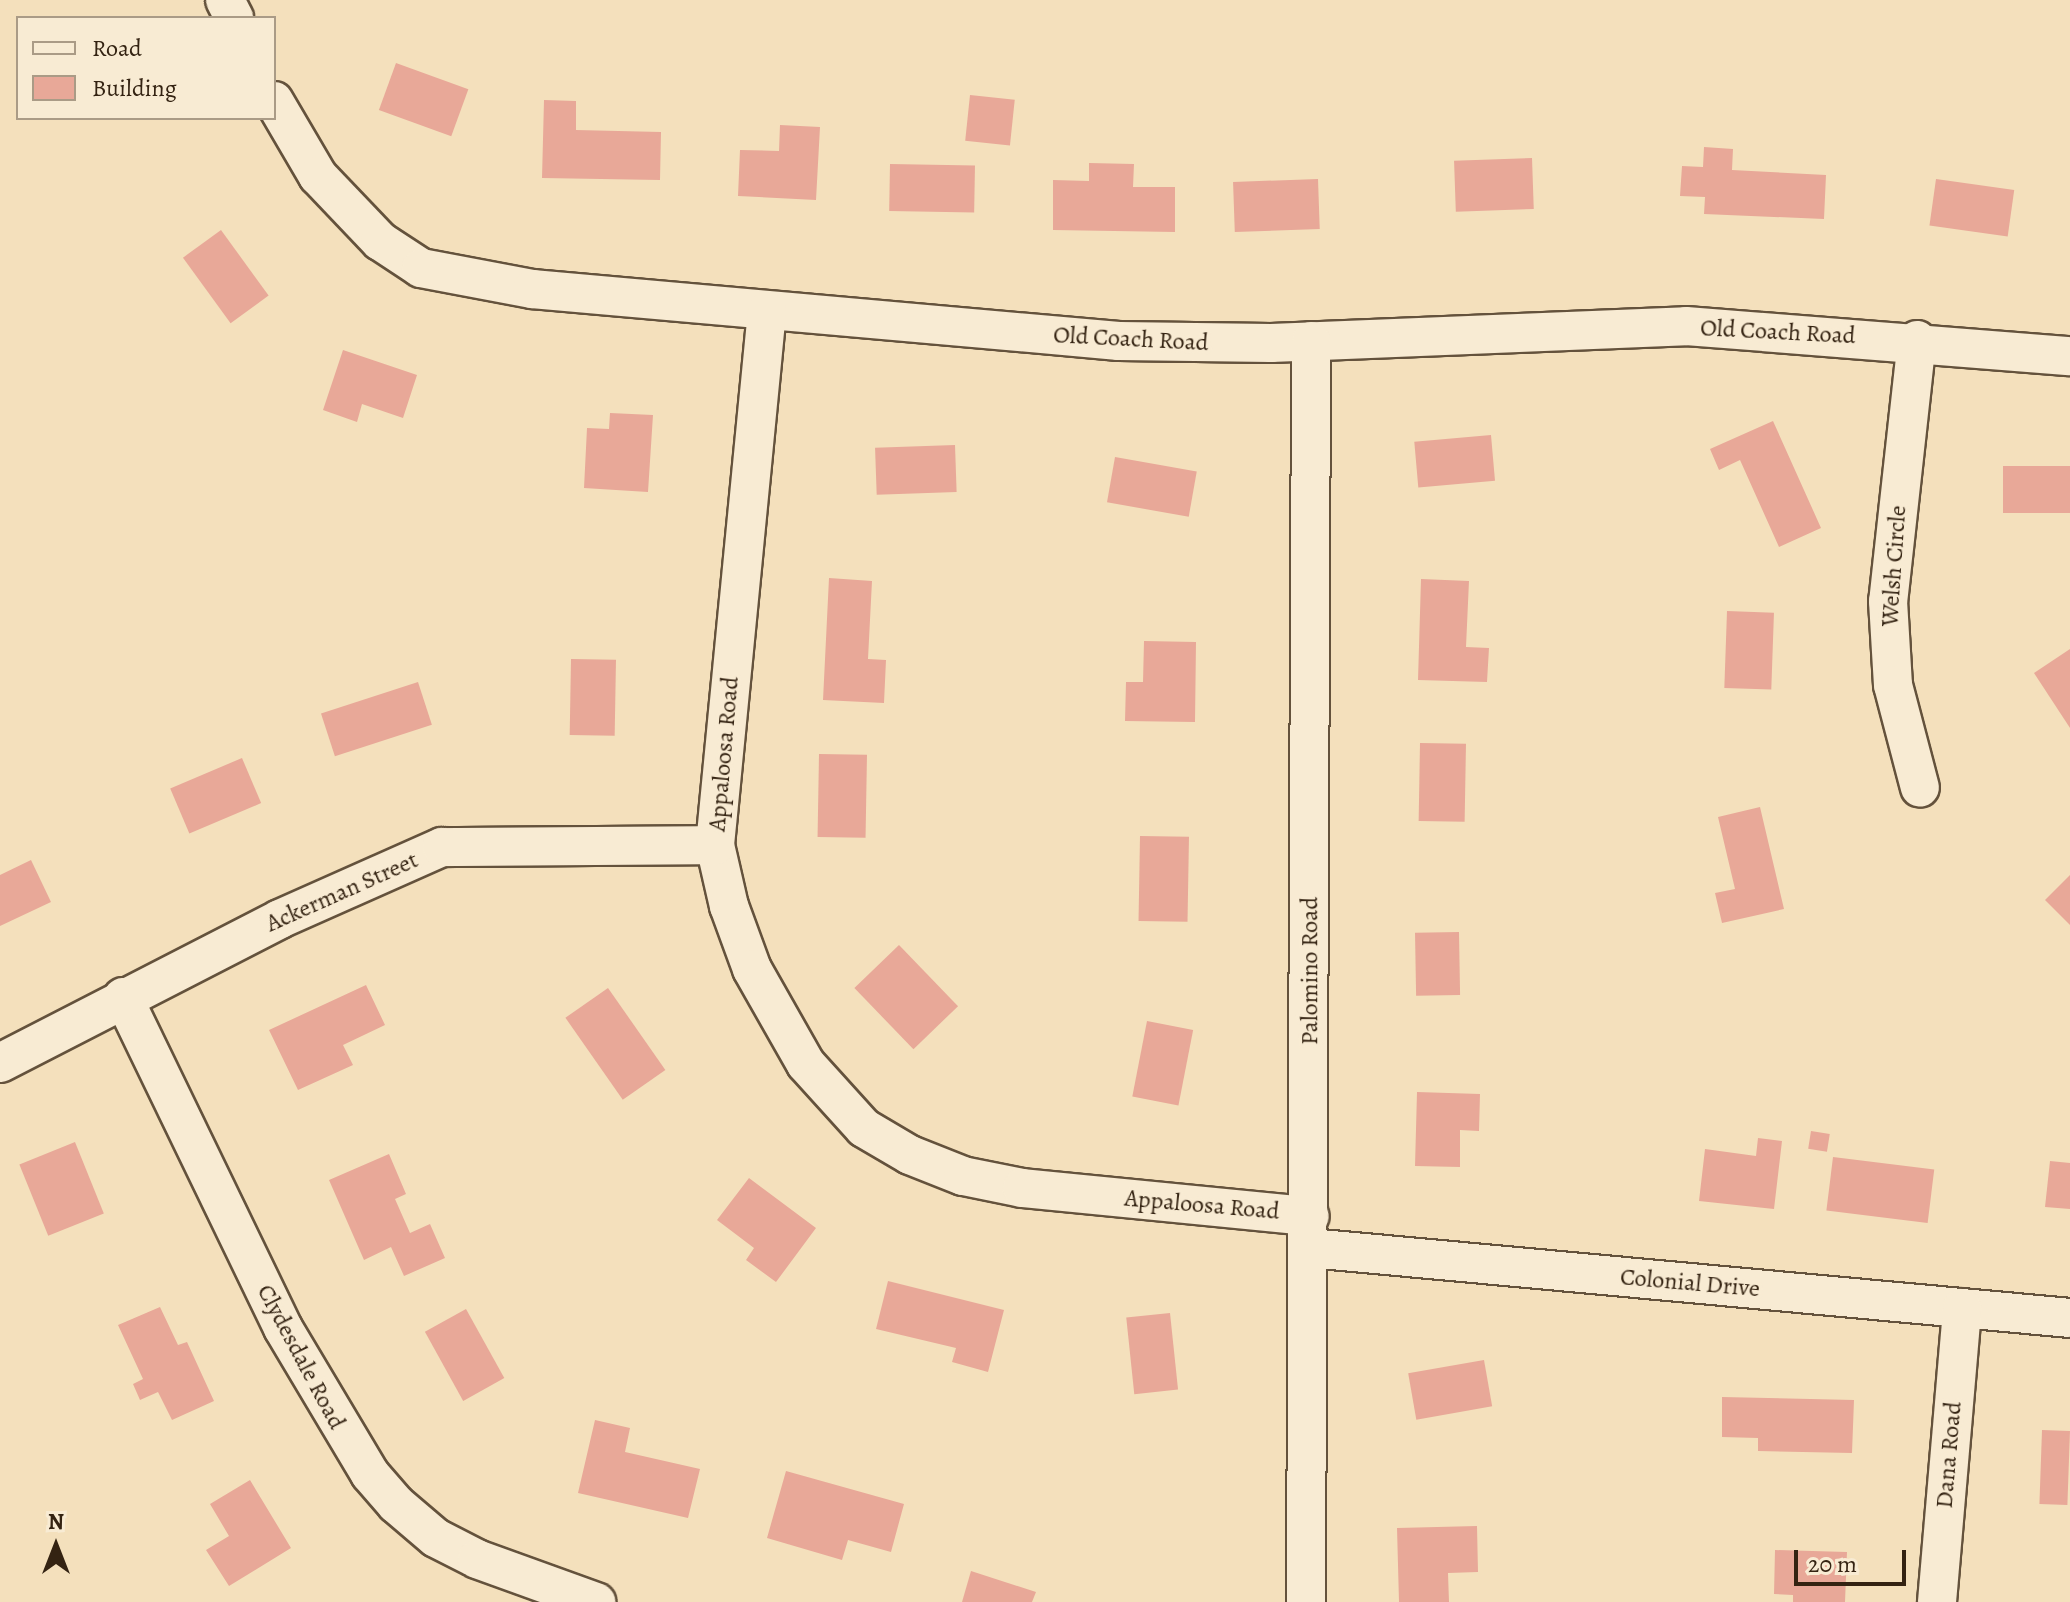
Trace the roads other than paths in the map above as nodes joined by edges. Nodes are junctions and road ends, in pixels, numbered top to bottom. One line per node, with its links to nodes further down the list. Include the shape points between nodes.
1 (276, 105): 2 (street, Old Coach Road, via 294,140 346,210 421,268 532,289)
2 (767, 311): 4 (street, Old Coach Road, via 1119,341); 7 (street, Appaloosa Road)
3 (1917, 340): 4 (street, Old Coach Road, via 1628,326); 5 (street, Old Coach Road); 6 (street, Welsh Circle, via 1888,601 1893,685)
4 (1311, 341): 10 (street, Palomino Road)
5 (2070, 356)
6 (1920, 788)
7 (715, 845): 8 (street, Ackerman Street, via 442,847); 10 (street, Appaloosa Road, via 729,906 752,969 806,1064 864,1128 910,1155 963,1176)
8 (123, 997): 9 (street, Ackerman Street); 13 (street, Clydesdale Road, via 283,1328 370,1474 436,1538 477,1559)
9 (0, 1063)
10 (1310, 1232): 11 (street, Colonial Drive); 14 (street, Palomino Road)
11 (1962, 1308): 12 (street, Colonial Drive); 15 (street, Dana Road)
12 (2070, 1318)
13 (596, 1602)
14 (1306, 1602)
15 (1937, 1602)

